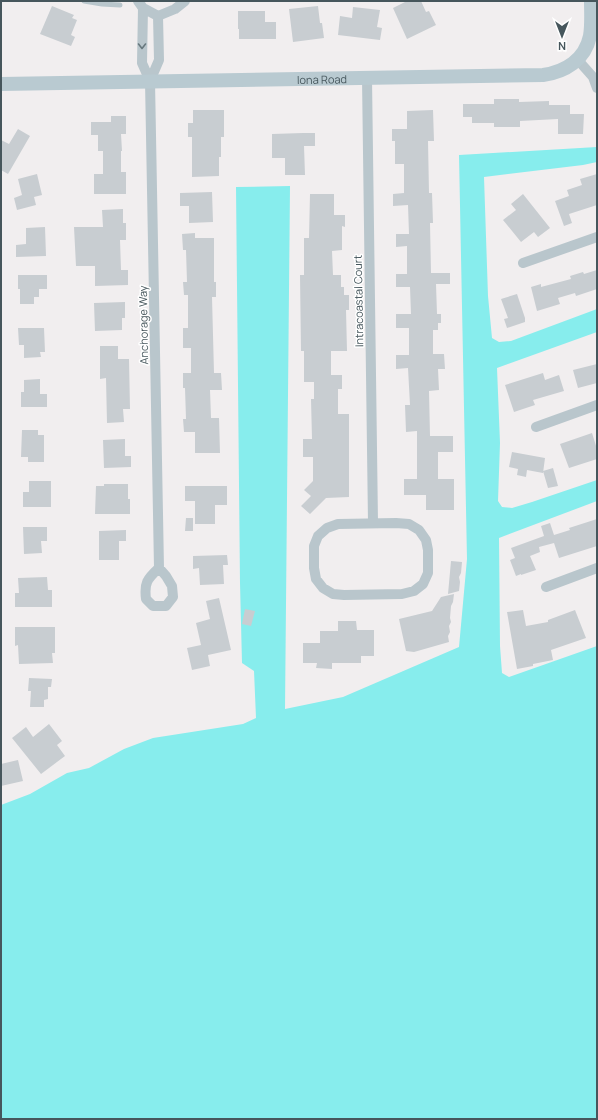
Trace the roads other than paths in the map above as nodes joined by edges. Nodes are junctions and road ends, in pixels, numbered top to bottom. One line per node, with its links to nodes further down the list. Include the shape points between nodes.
1 (84, 1): 4 (lane)
2 (186, 1): 6 (street)
3 (591, 1): 7 (street, Iona Road, via 589,37)
4 (120, 5)
5 (141, 5): 6 (street); 10 (street, one-way to 10, via 142,64)
6 (158, 16): 10 (street, via 159,60)
7 (577, 59): 8 (street); 9 (street, Iona Road, via 565,69 542,75)
8 (595, 77): 12 (street)
9 (367, 78): 10 (street, Iona Road); 17 (street, Intracoastal Court)
10 (150, 81): 11 (street, Iona Road); 18 (street, Anchorage Way)
11 (1, 84)
12 (597, 88)
13 (597, 237): 14 (street)
14 (523, 263)
15 (597, 405): 16 (street)
16 (536, 427)
17 (374, 523): 17 (street, via 338,524 327,528 318,536 314,546 314,568 316,579 323,588 333,594 344,595 402,594 414,591 423,584 428,573 428,550 426,540 419,530 409,524)
18 (159, 568)
19 (597, 568): 20 (street)
20 (546, 587)

